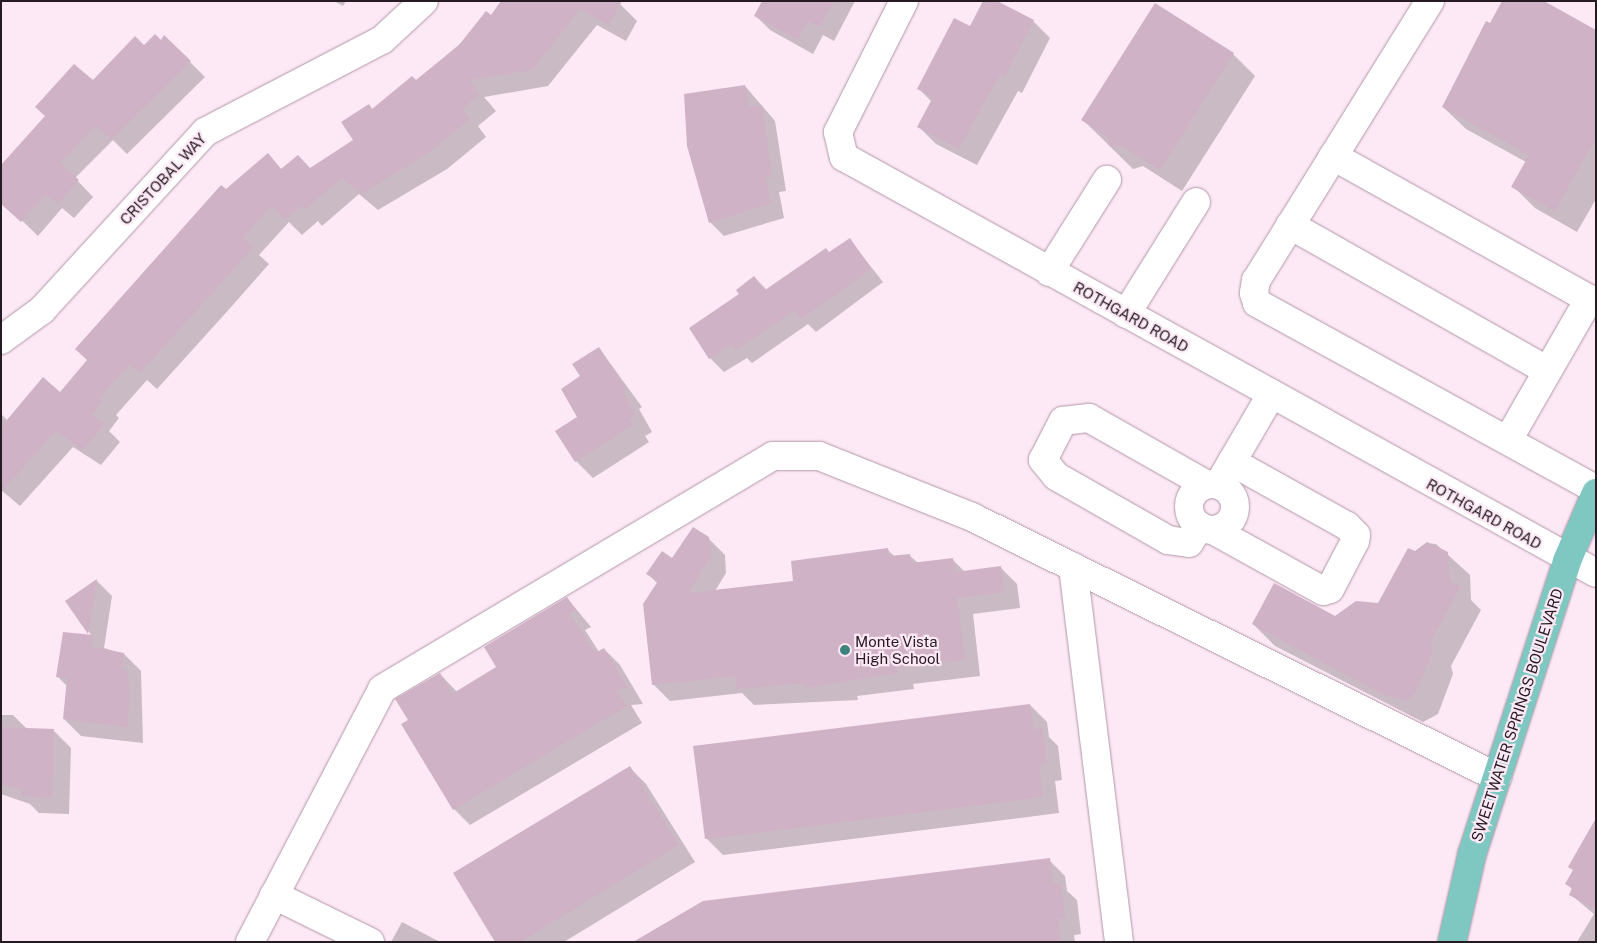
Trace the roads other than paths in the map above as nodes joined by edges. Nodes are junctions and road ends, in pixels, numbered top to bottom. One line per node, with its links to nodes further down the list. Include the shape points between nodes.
1 (424, 1): 11 (street, CRISTOBAL WAY, via 382,40 205,132 42,310)
2 (904, 1): 8 (street, ROTHGARD ROAD, via 838,132 844,157)
3 (1430, 1): 4 (street)
4 (1333, 156): 7 (street); 9 (street)
5 (1107, 180): 8 (street)
6 (1196, 202): 10 (street)
7 (1290, 225): 12 (street); 14 (street, via 1256,280 1257,303)
8 (1049, 272): 10 (street, ROTHGARD ROAD)
9 (1592, 301): 12 (street)
10 (1126, 314): 13 (street, ROTHGARD ROAD)
11 (1, 340)
12 (1548, 371): 14 (street)
13 (1271, 395): 15 (street); 19 (street, ROTHGARD ROAD)
14 (1508, 440): 16 (street)
15 (1219, 477): 18 (street, via 1189,504); 18 (street, via 1236,503 1226,526); 18 (street, via 1347,526 1356,535 1355,541 1330,588 1323,590); 18 (street, via 1089,418 1063,421 1043,460 1056,476 1168,540 1189,543)
16 (1596, 489)
17 (1596, 493): 19 (main road, SWEETWATER SPRINGS BOULEVARD)
18 (1206, 528)
19 (1567, 561): 21 (street, ROTHGARD ROAD); 22 (main road, SWEETWATER SPRINGS BOULEVARD)
20 (1073, 567): 22 (street); 23 (street, via 972,516 819,456 773,456 382,689); 26 (street)
21 (1596, 573)
22 (1498, 777): 27 (main road, SWEETWATER SPRINGS BOULEVARD, via 1472,854)
23 (274, 895): 24 (street); 25 (street)
24 (250, 942)
25 (370, 942)
26 (1119, 942)
27 (1452, 942)

